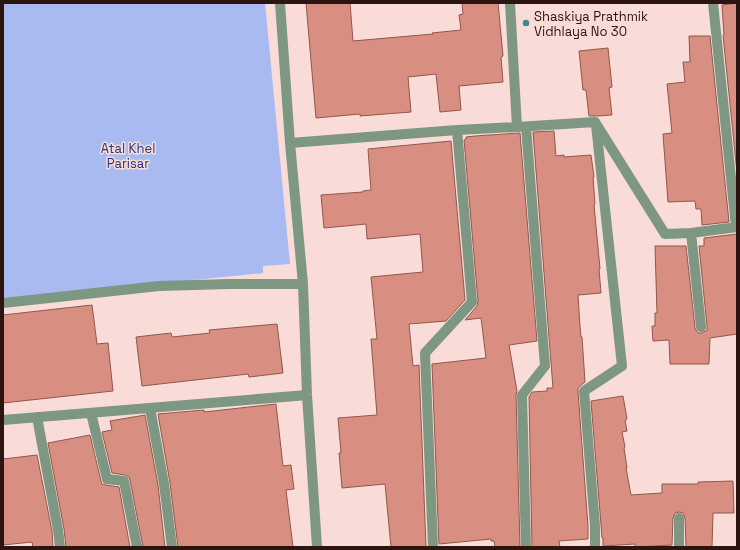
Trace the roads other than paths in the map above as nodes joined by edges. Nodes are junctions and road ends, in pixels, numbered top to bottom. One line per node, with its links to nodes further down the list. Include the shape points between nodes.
1 (280, 3): 7 (street)
2 (510, 3): 5 (street)
3 (713, 3): 8 (street)
4 (595, 122): 5 (street); 9 (street, via 665,234); 25 (street, via 622,366 584,391)
5 (521, 127): 6 (street); 24 (street, via 545,366 522,395)
6 (456, 130): 7 (street); 23 (street, via 472,302 425,352)
7 (290, 143): 10 (street)
8 (737, 227): 9 (street)
9 (691, 233): 12 (street)
10 (303, 284): 11 (street, via 159,286); 13 (street)
11 (3, 303)
12 (702, 327)
13 (307, 394): 14 (street); 22 (street)
14 (150, 408): 15 (street); 21 (street)
15 (91, 413): 16 (street); 20 (street, via 107,480 124,481)
16 (37, 417): 17 (street); 19 (street)
17 (3, 420)
18 (679, 518): 26 (street)
19 (60, 547)
20 (137, 547)
21 (172, 547)
22 (317, 547)
23 (433, 547)
24 (526, 547)
25 (595, 547)
26 (679, 547)

